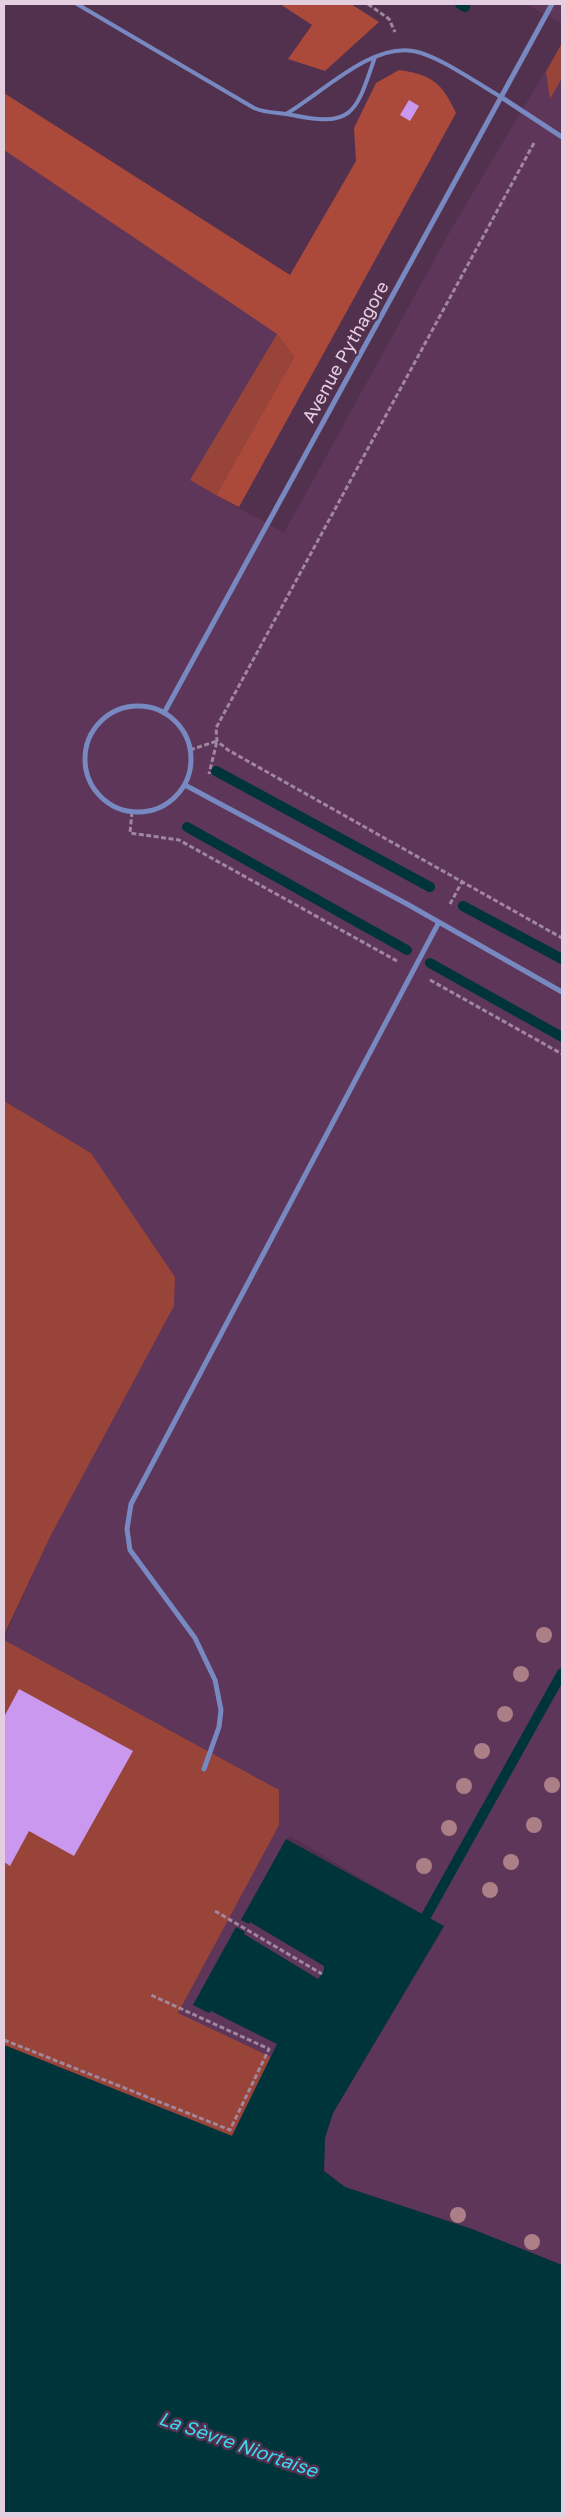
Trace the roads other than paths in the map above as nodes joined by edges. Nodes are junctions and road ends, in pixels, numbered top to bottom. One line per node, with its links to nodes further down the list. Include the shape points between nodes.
1 (77, 4): 5 (lane, via 254,108 275,115)
2 (552, 4): 4 (street, Avenue Pythagore)
3 (375, 57): 4 (lane, via 398,50 414,51); 5 (lane, via 356,66); 5 (lane, via 361,97 354,108 341,118 317,120)
4 (501, 97): 6 (street); 7 (street, Avenue Pythagore)
5 (286, 114)
6 (562, 138)
7 (164, 713): 8 (street, via 176,722 190,750); 8 (street, via 148,707 131,706 115,711 95,728 85,751 85,768 90,785 101,798 115,808 132,812 148,812 162,806)
8 (185, 785): 9 (street)
9 (440, 922): 10 (street); 11 (street, via 131,1504 127,1529 130,1550 195,1638 215,1680 219,1727)
10 (562, 992)
11 (204, 1769)

